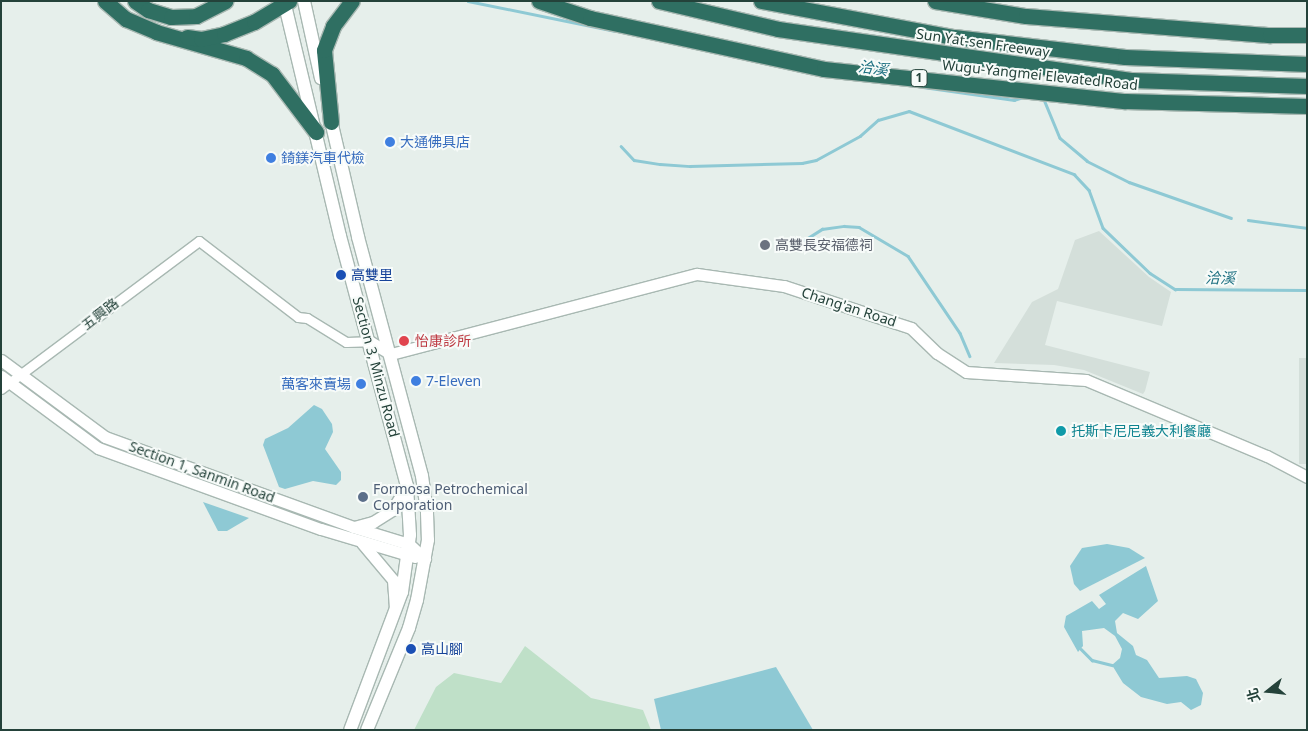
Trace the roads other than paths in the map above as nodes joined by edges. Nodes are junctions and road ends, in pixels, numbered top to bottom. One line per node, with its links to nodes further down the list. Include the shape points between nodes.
1 (104, 1): 11 (highway, via 126,19)
2 (135, 1): 3 (highway, via 148,10 171,17 196,16)
3 (225, 1)
4 (304, 1): 16 (main road, Section 3, Minzu Road)
5 (352, 1): 16 (highway, via 332,26 324,50)
6 (539, 1): 15 (highway, Wugu-Yangmei Elevated Road / 1, via 590,18 824,68 1125,101)
7 (659, 1): 14 (highway, Sun Yat-sen Freeway / 1, via 778,28 1123,79)
8 (760, 1): 13 (highway, Sun Yat-sen Freeway, via 954,38 1126,57)
9 (935, 1): 12 (highway, via 1026,16)
10 (286, 2): 11 (highway, via 254,22 224,34 201,39); 17 (main road, Section 3, Minzu Road)
11 (156, 32): 17 (highway, via 246,58 272,74)
12 (1307, 35)
13 (1307, 64)
14 (1307, 86)
15 (1307, 106)
16 (331, 122): 19 (main road, Section 3, Minzu Road, via 358,237)
17 (316, 132): 18 (main road, Section 3, Minzu Road, via 340,236)
18 (370, 341): 19 (street); 21 (street, 五興路, via 346,342 298,316 199,241); 24 (main road, Section 3, Minzu Road)
19 (391, 354): 23 (street, Chang'an Road, via 698,274 784,286 881,316 911,328 937,353 966,372 1086,380 1267,456); 28 (main road, Section 3, Minzu Road, via 422,476 427,513)
20 (1, 360): 21 (street, Section 1, Sanmin Road)
21 (20, 374): 22 (street, 五興路); 25 (street, Section 1, Sanmin Road, via 105,437)
22 (4, 383): 26 (street, Section 1, Sanmin Road, via 98,448)
23 (1307, 477)
24 (407, 486): 25 (street, via 392,510 373,522); 27 (main road, Section 3, Minzu Road)
25 (353, 527): 27 (street, Section 1, Sanmin Road)
26 (361, 542): 27 (street, Section 1, Sanmin Road); 29 (street, via 393,580)
27 (408, 550): 28 (street, Section 1, Sanmin Road); 29 (main road, Section 3, Minzu Road)
28 (425, 559): 31 (main road, Section 3, Minzu Road, via 409,628)
29 (395, 617): 30 (main road, Section 3, Minzu Road)
30 (350, 730)
31 (367, 730)

